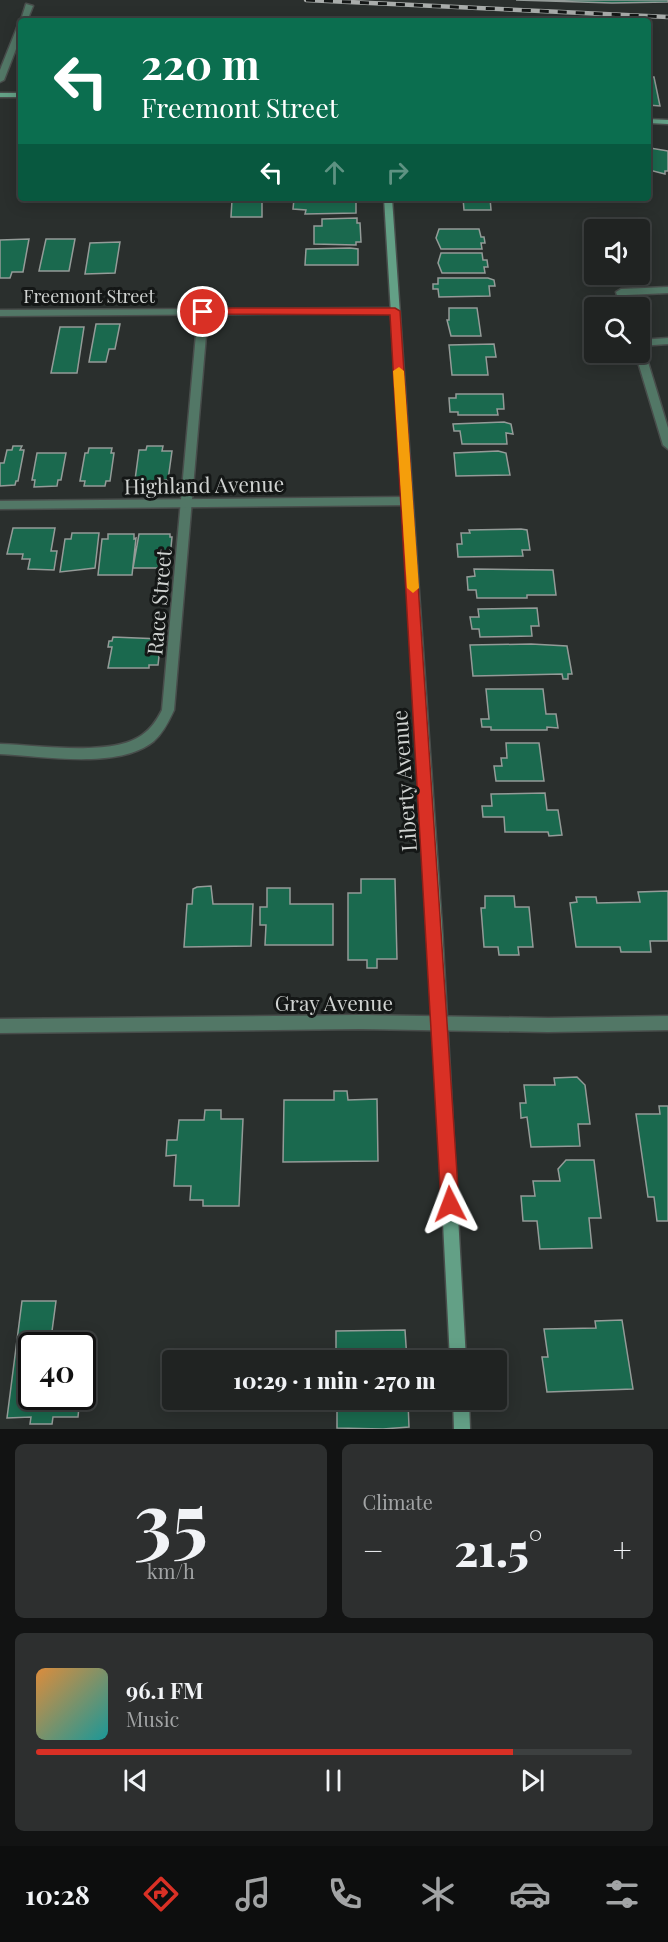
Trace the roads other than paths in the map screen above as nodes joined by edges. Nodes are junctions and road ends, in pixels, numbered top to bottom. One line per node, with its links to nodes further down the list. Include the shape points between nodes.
1 (29, 6): 2 (street)
2 (24, 18)
3 (18, 35): 4 (street)
4 (0, 80)
5 (0, 95): 6 (street)
6 (18, 95)
7 (651, 121): 8 (street)
8 (668, 122)
9 (388, 201): 12 (street, Liberty Avenue)
10 (668, 290): 11 (street, via 621,292)
11 (623, 297)
12 (395, 311): 14 (street, Freemont Street); 21 (street, Liberty Avenue)
13 (0, 312): 14 (street, Freemont Street)
14 (203, 312): 22 (street, Race Street)
15 (668, 341): 16 (street)
16 (650, 342)
17 (643, 363): 18 (street)
18 (654, 396): 19 (street); 20 (street)
19 (668, 396)
20 (668, 444)
21 (408, 501): 22 (street, Highland Avenue); 26 (street, Liberty Avenue)
22 (187, 504): 23 (street, Highland Avenue); 24 (street, Race Street, via 168,710 159,728 143,742 118,751)
23 (0, 505)
24 (0, 749)
25 (668, 1023): 26 (street, Gray Avenue)
26 (441, 1024): 27 (street, Gray Avenue); 28 (street, Liberty Avenue)
27 (0, 1026)
28 (458, 1350)
29 (461, 1410): 30 (street)
30 (462, 1429)

